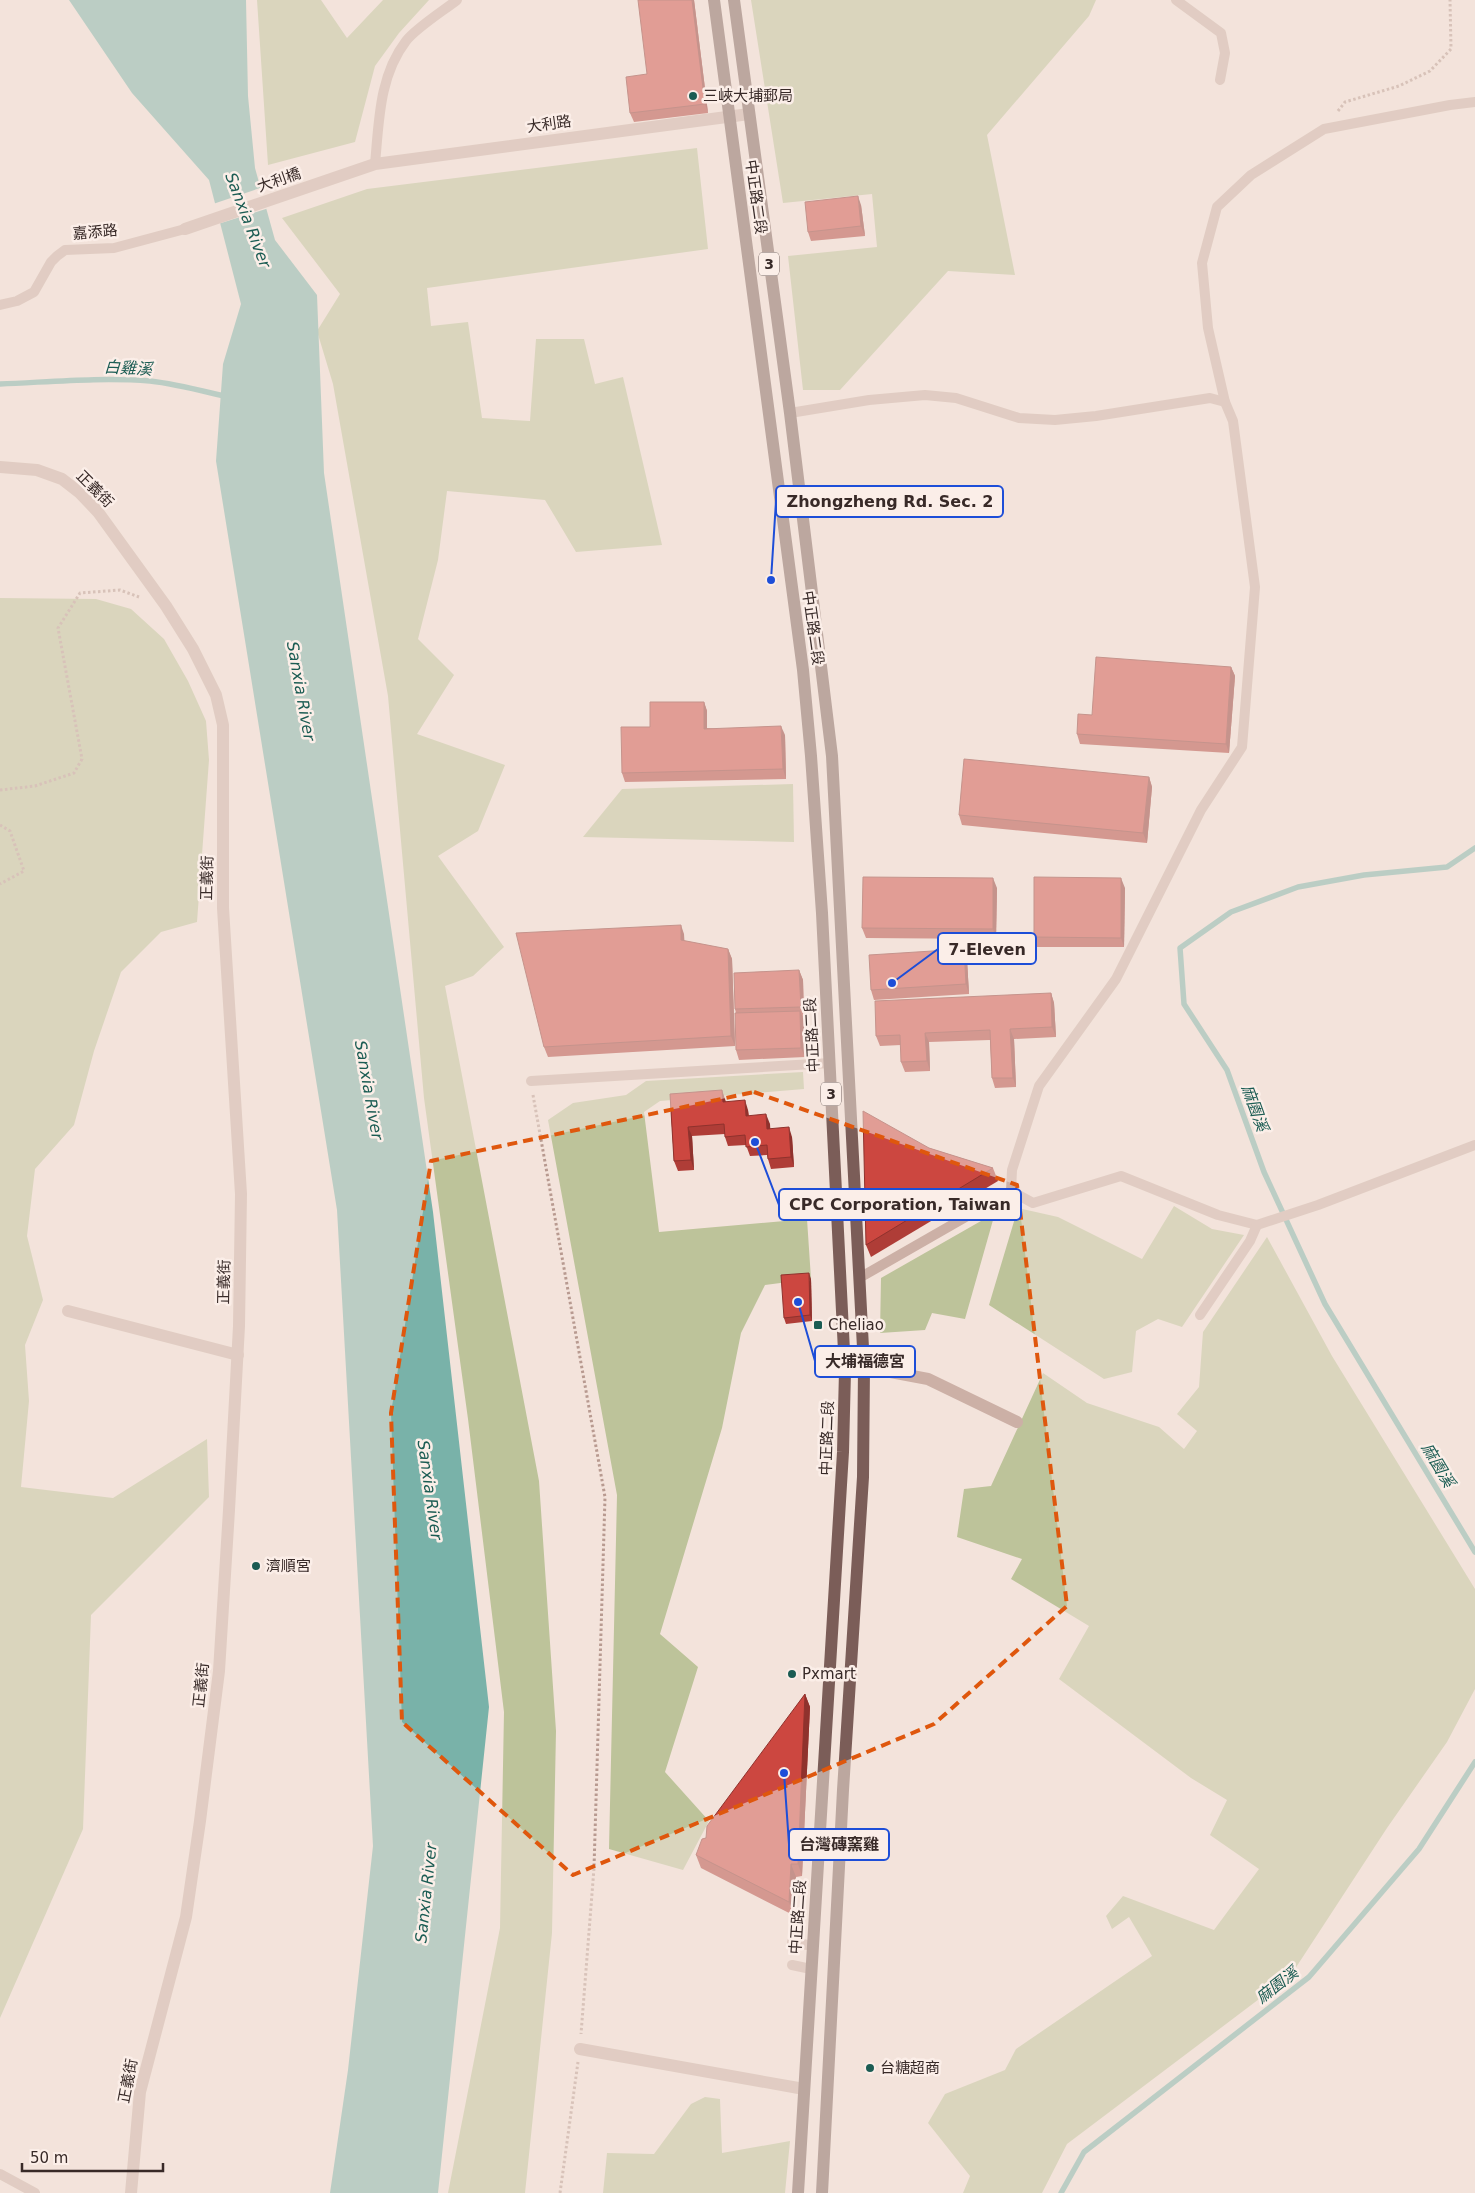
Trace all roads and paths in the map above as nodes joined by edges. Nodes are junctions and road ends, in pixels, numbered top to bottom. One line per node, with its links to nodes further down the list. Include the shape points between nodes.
1 (457, 0): 11 (lane, via 406,40 389,68 380,106)
2 (714, 0): 9 (main road, 中正路二段 / 3)
3 (734, 0): 8 (main road, 中正路二段 / 3)
4 (1176, 0): 6 (lane, via 1221,33 1225,53)
5 (1450, 0): 10 (path, via 1451,49 1430,71 1399,86 1345,102)
6 (1220, 80)
7 (1475, 102): 10 (lane)
8 (749, 114): 9 (street, 大利路); 16 (main road, 中正路二段 / 3)
9 (728, 116): 11 (street, 大利路); 22 (main road, 中正路二段 / 3, via 803,670)
10 (1324, 129): 15 (lane, via 1251,175 1217,207 1202,263 1208,328)
11 (375, 164): 12 (street, 大利路)
12 (355, 172): 13 (street, 大利橋)
13 (185, 229): 14 (lane, 嘉添路, via 114,248 64,250 56,256 34,292)
14 (0, 305)
15 (1225, 402): 16 (lane, via 1210,398 1054,420 1019,418 956,398 925,395); 25 (lane, via 1233,421 1255,587 1242,747 1201,810 1116,979 1039,1086 1012,1170)
16 (790, 413): 27 (main road, 中正路二段 / 3, via 832,756)
17 (0, 467): 18 (street, 正義街, via 37,470 62,480 80,493 98,512)
18 (166, 606): 19 (path, via 120,590 80,593 58,628 82,759 74,773 35,786); 30 (street, 正義街, via 216,695 223,725 223,908 241,1194)
19 (0, 790)
20 (0, 825): 21 (path, via 10,831 24,871)
21 (0, 884)
22 (830, 1063): 23 (lane); 34 (main road, 中正路二段 / 3, via 845,1371 843,1452)
23 (530, 1081): 37 (path, via 605,1497 594,1868)
24 (1475, 1145): 26 (lane)
25 (1011, 1191): 26 (lane, via 1033,1203 1121,1176 1218,1215); 27 (lane)
26 (1257, 1225): 29 (lane, via 1250,1241)
27 (860, 1277): 31 (main road, 中正路二段 / 3)
28 (68, 1311): 30 (street)
29 (1200, 1315)
30 (238, 1355): 41 (street, 正義街, via 219,1671 211,1746 186,1917 140,2092)
31 (864, 1367): 32 (street, via 928,1379); 44 (main road, 中正路二段 / 3, via 863,1477)
32 (1017, 1422)
33 (792, 1942): 34 (lane)
34 (813, 1946): 36 (main road, 中正路二段 / 3)
35 (792, 1965): 36 (lane)
36 (811, 1969): 38 (main road, 中正路二段 / 3)
37 (580, 2049): 38 (street); 42 (path)
38 (804, 2089): 43 (main road, 中正路二段 / 3)
39 (0, 2174): 40 (lane)
40 (35, 2193)
41 (131, 2193)
42 (560, 2193)
43 (798, 2193)
44 (822, 2193)

